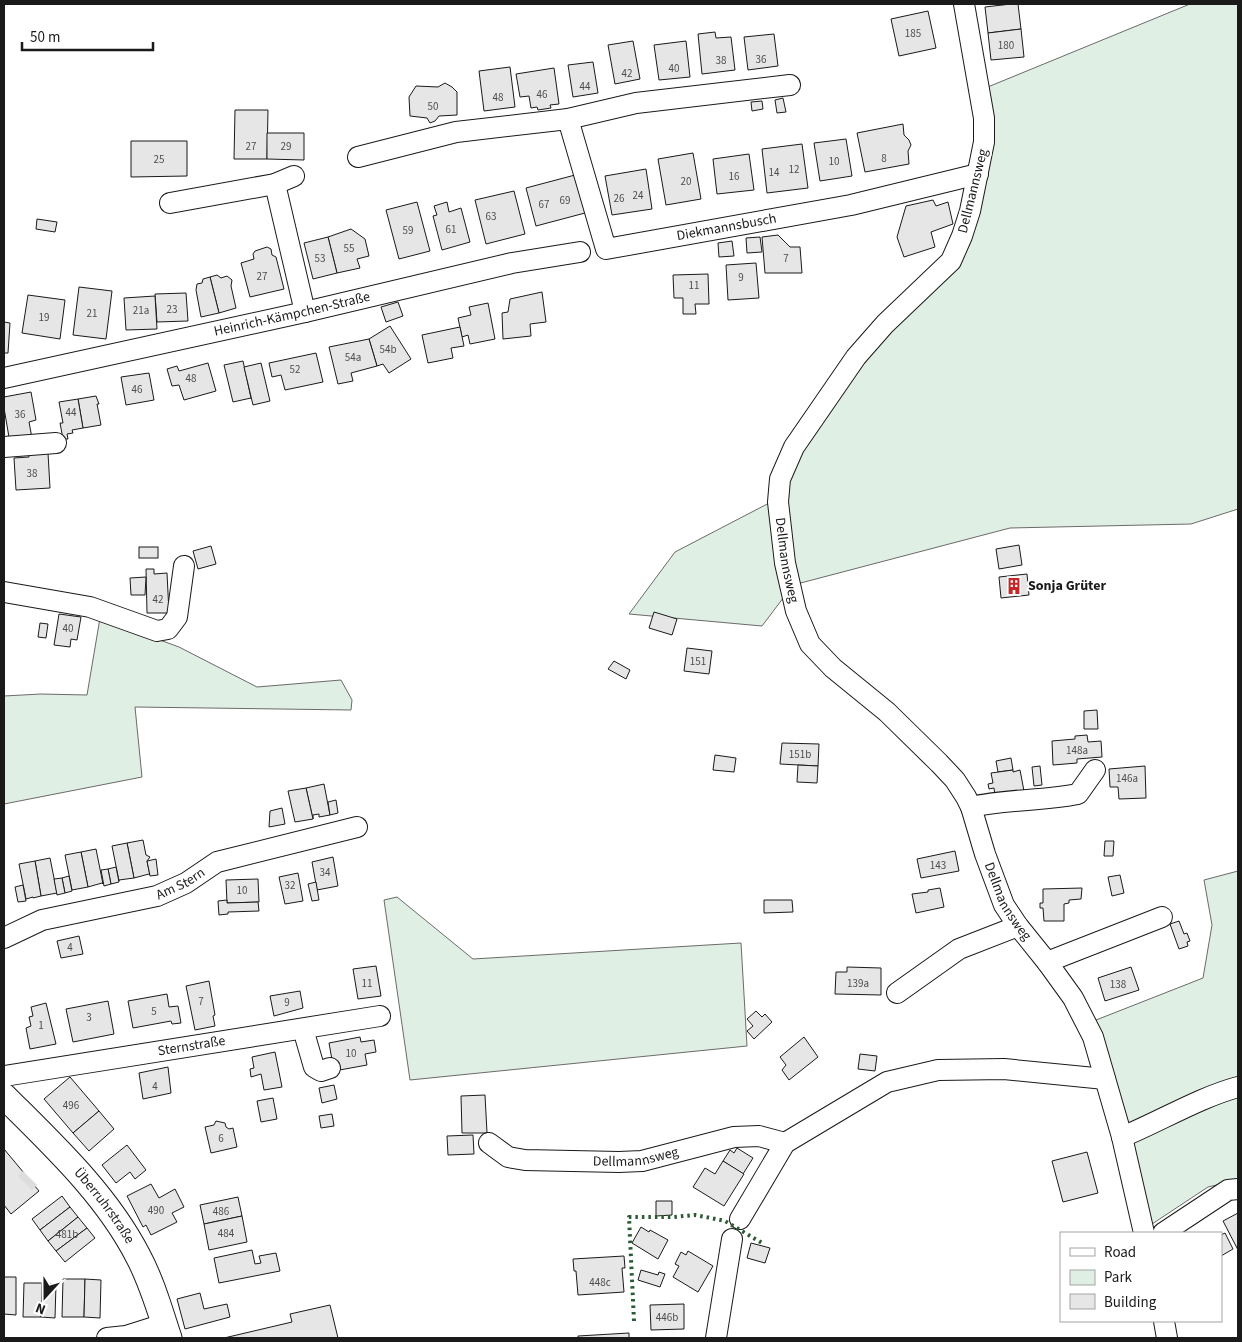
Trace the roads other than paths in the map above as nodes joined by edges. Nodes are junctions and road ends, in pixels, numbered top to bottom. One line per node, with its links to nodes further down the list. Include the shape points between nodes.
1 (964, 4): 5 (street, Dellmannsweg, via 984,118 984,142)
2 (790, 85): 3 (street, via 636,103)
3 (568, 119): 4 (street, via 456,132); 5 (street, Diekmannsbusch, via 606,249 850,205)
4 (358, 156)
5 (978, 174): 17 (street, Dellmannsweg, via 962,236 951,261 885,324 856,357 794,447 780,479 778,502 785,563 796,611 810,644 939,763 955,780)
6 (294, 176): 7 (street)
7 (275, 184): 8 (street); 10 (street)
8 (170, 203)
9 (580, 252): 10 (street, Heinrich-Kämpchen-Straße, via 512,263)
10 (305, 312): 11 (street, Heinrich-Kämpchen-Straße)
11 (4, 378)
12 (56, 443): 13 (street)
13 (4, 447)
14 (184, 566): 15 (street, via 177,617 168,629 157,631 90,607)
15 (4, 592)
16 (1095, 770): 17 (street, via 1078,794)
17 (971, 806): 20 (street, Dellmannsweg, via 993,877 1004,905)
18 (357, 828): 21 (street, Am Stern, via 217,862 186,883 157,896 42,920)
19 (1162, 917): 22 (street)
20 (1018, 926): 22 (street, Dellmannsweg); 23 (street, via 959,949)
21 (4, 938)
22 (1047, 962): 28 (street, Dellmannsweg, via 1073,998 1093,1037)
23 (897, 993)
24 (380, 1016): 25 (street, Sternstraße)
25 (303, 1028): 26 (street, via 314,1067 321,1071); 27 (street, Sternstraße)
26 (330, 1068)
27 (4, 1076)
28 (1106, 1079): 31 (street, Dellmannsweg); 33 (street, via 1004,1070 938,1070 887,1082)
29 (1238, 1086): 31 (street)
30 (4, 1096): 40 (main road, Überruhrstraße, via 79,1173 116,1220 148,1276)
31 (1122, 1137): 36 (street, Dellmannsweg)
32 (488, 1143): 33 (street, Dellmannsweg, via 508,1158 619,1162 642,1161 734,1137 759,1136)
33 (785, 1143): 35 (street)
34 (1238, 1189): 37 (street, via 1228,1190)
35 (740, 1219)
36 (1144, 1232)
37 (1165, 1232)
38 (732, 1238): 42 (street)
39 (1164, 1322): 43 (street)
40 (166, 1331): 41 (street)
41 (107, 1338)
42 (716, 1338)
43 (1167, 1338)

